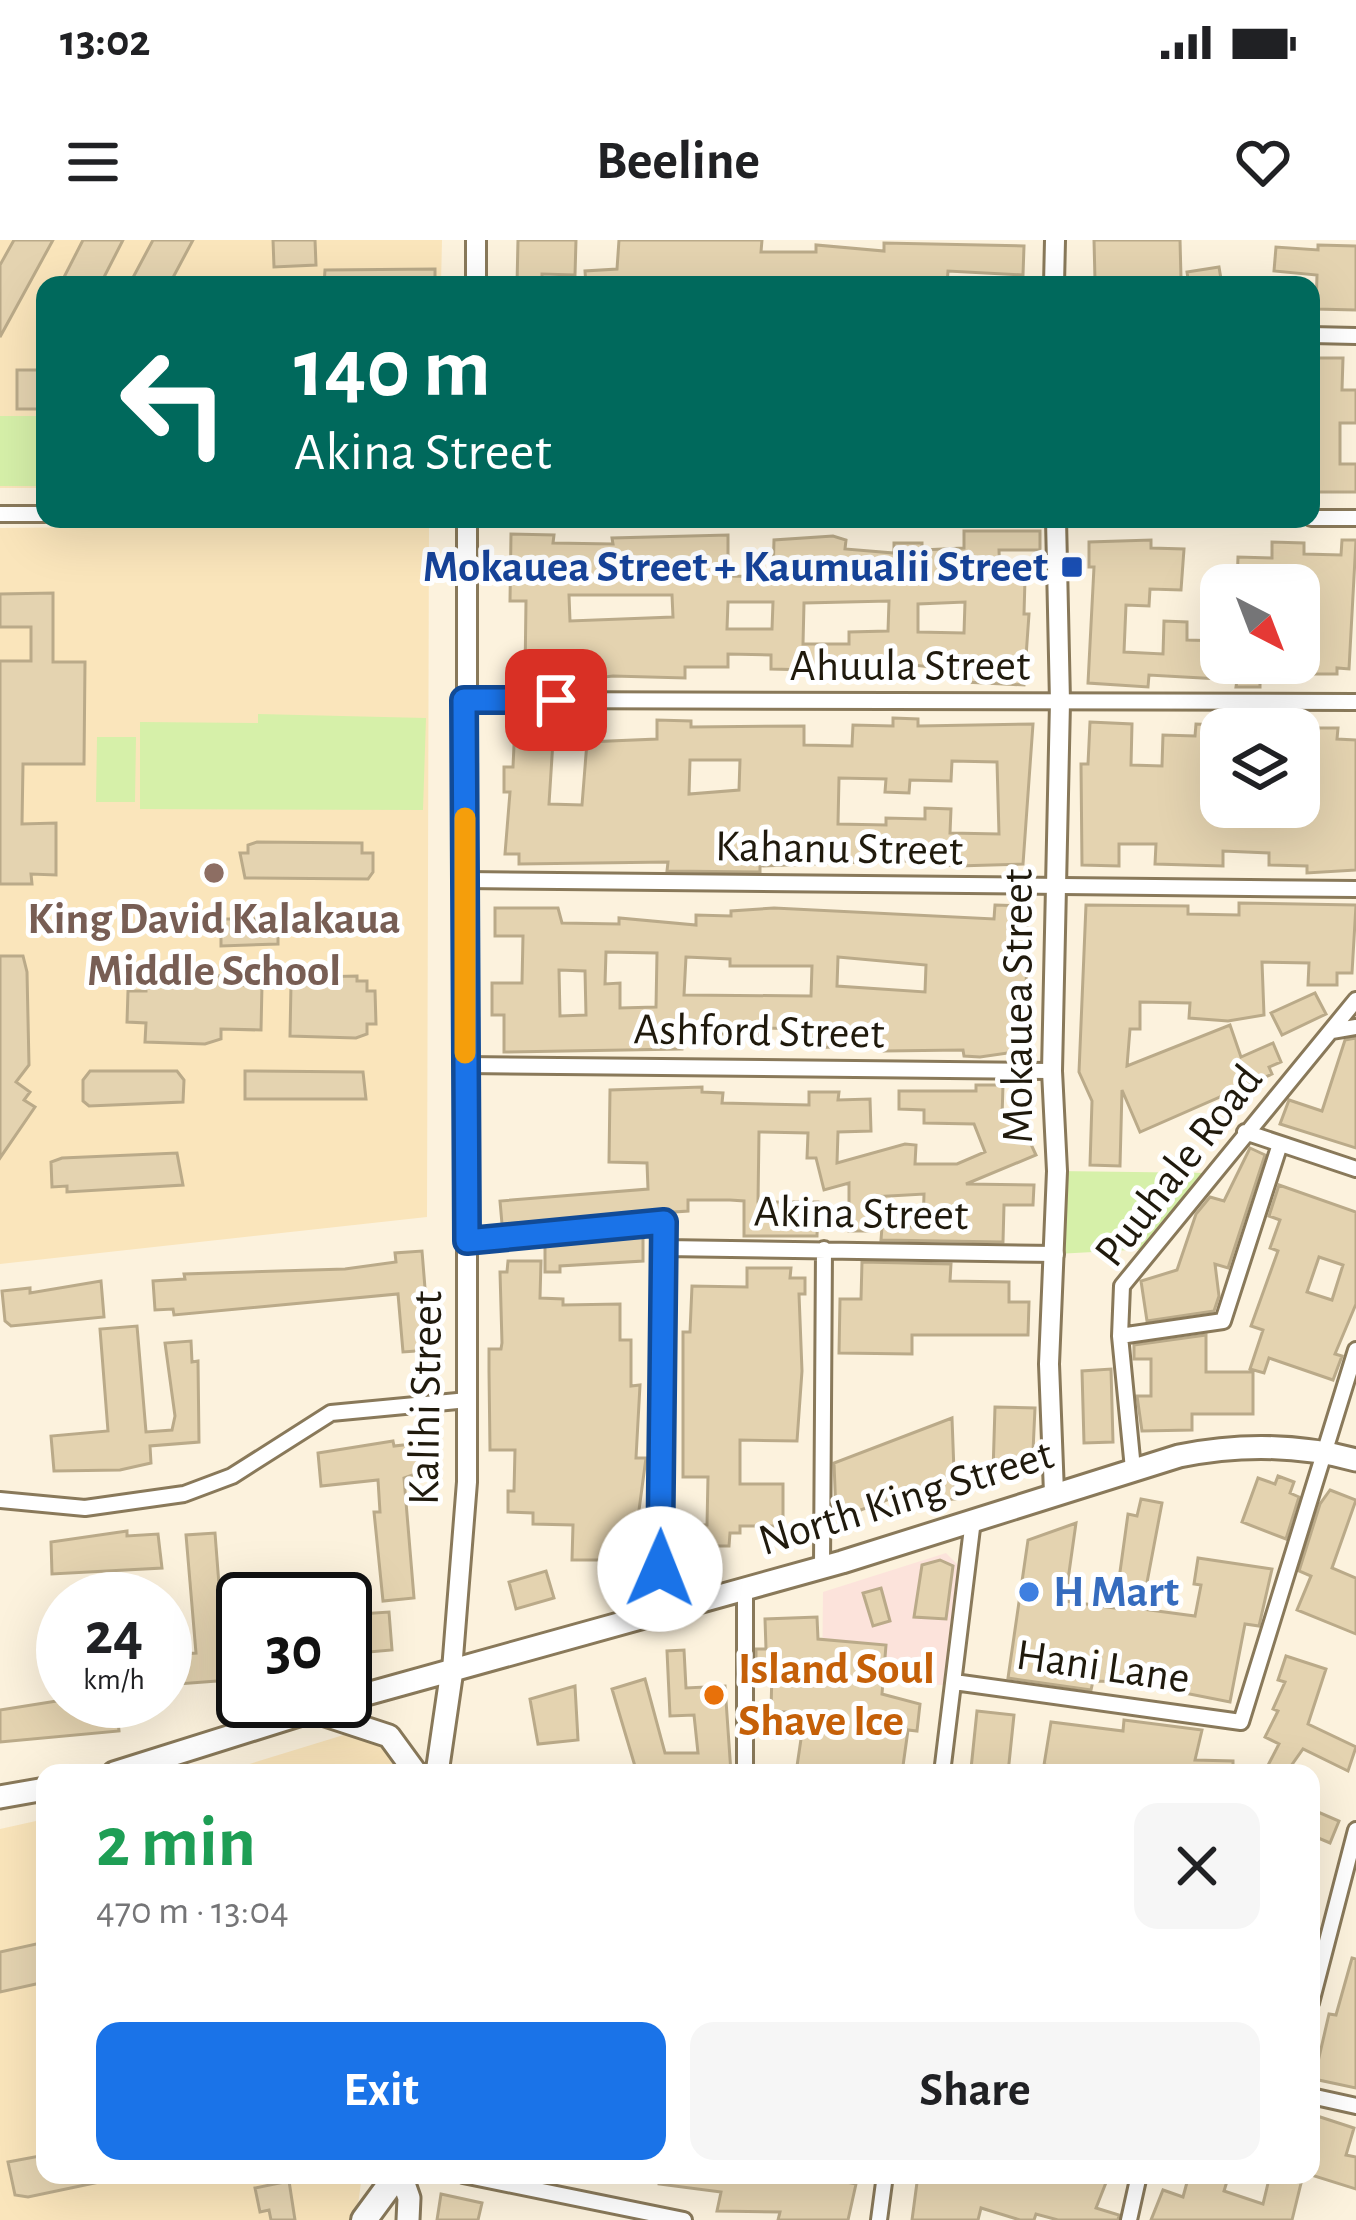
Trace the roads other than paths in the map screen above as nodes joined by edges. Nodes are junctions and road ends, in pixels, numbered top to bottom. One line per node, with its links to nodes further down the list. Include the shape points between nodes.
1 (476, 240): 3 (main road)
2 (1055, 240): 4 (main road)
3 (476, 276)
4 (1054, 276)
5 (1320, 335): 6 (street)
6 (1356, 336)
7 (0, 514): 8 (street)
8 (36, 514)
9 (1320, 518): 10 (street)
10 (1356, 518)
11 (467, 528): 13 (main road, Kalihi Street)
12 (1056, 528): 14 (main road, Mokauea Street)
13 (464, 700): 14 (street, Ahuula Street); 16 (main road, Kalihi Street)
14 (1060, 702): 15 (street, Ahuula Street); 17 (main road, Mokauea Street)
15 (1356, 702)
16 (465, 880): 17 (street, Kahanu Street); 22 (main road, Kalihi Street)
17 (1056, 887): 18 (street, Kahanu Street); 23 (main road, Mokauea Street)
18 (1356, 889)
19 (1356, 1000): 21 (street, Puuhale Road)
20 (1356, 1028): 21 (street)
21 (1332, 1031): 24 (street, Puuhale Road)
22 (465, 1065): 23 (street, Ashford Street); 27 (main road, Kalihi Street)
23 (1052, 1071): 30 (main road, Mokauea Street)
24 (1245, 1132): 25 (street); 31 (street, Puuhale Road, via 1122,1286)
25 (1280, 1144): 26 (street); 31 (street, via 1223,1321)
26 (1356, 1169)
27 (467, 1241): 28 (street, via 664,1222); 33 (main road, Kalihi Street)
28 (664, 1248): 29 (street, Akina Street); 42 (street)
29 (824, 1249): 30 (street, Akina Street); 40 (street)
30 (1056, 1254): 37 (main road, Mokauea Street, via 1049,1364)
31 (1120, 1336): 36 (street, Puuhale Road)
32 (1356, 1350): 34 (street)
33 (468, 1400): 38 (street, via 331,1413 232,1476 184,1494 85,1508); 43 (main road, Kalihi Street)
34 (1328, 1452): 35 (main road, North King Street); 36 (main road, North King Street, via 1226,1447); 44 (street, Hani Lane, via 1241,1722)
35 (1356, 1460)
36 (1133, 1469): 37 (main road, North King Street)
37 (1054, 1493): 39 (main road, North King Street)
38 (0, 1501)
39 (973, 1520): 40 (main road, North King Street); 44 (street)
40 (822, 1566): 41 (main road, North King Street)
41 (745, 1589): 42 (main road, North King Street); 51 (street)
42 (659, 1615): 43 (main road, North King Street)
43 (452, 1670): 45 (main road, North King Street); 50 (main road, Kalihi Street)
44 (954, 1682): 52 (street)
45 (372, 1693)
46 (258, 1728): 48 (main road, North King Street)
47 (364, 1728): 49 (main road, via 388,1736)
48 (143, 1764)
49 (409, 1764)
50 (437, 1764)
51 (745, 1764)
52 (943, 1764)
53 (36, 1791): 54 (main road)
54 (0, 1797)
55 (1356, 1830): 56 (street)
56 (1320, 1942)
57 (1320, 2098): 58 (street)
58 (1356, 2106)
59 (390, 2184): 65 (highway)
60 (393, 2184): 66 (main road)
61 (398, 2184): 67 (main road, via 410,2198)
62 (507, 2184): 68 (street)
63 (884, 2184): 69 (street)
64 (1137, 2184): 70 (street)
65 (364, 2220)
66 (384, 2220)
67 (408, 2220)
68 (684, 2220)
69 (879, 2220)
70 (1130, 2220)

